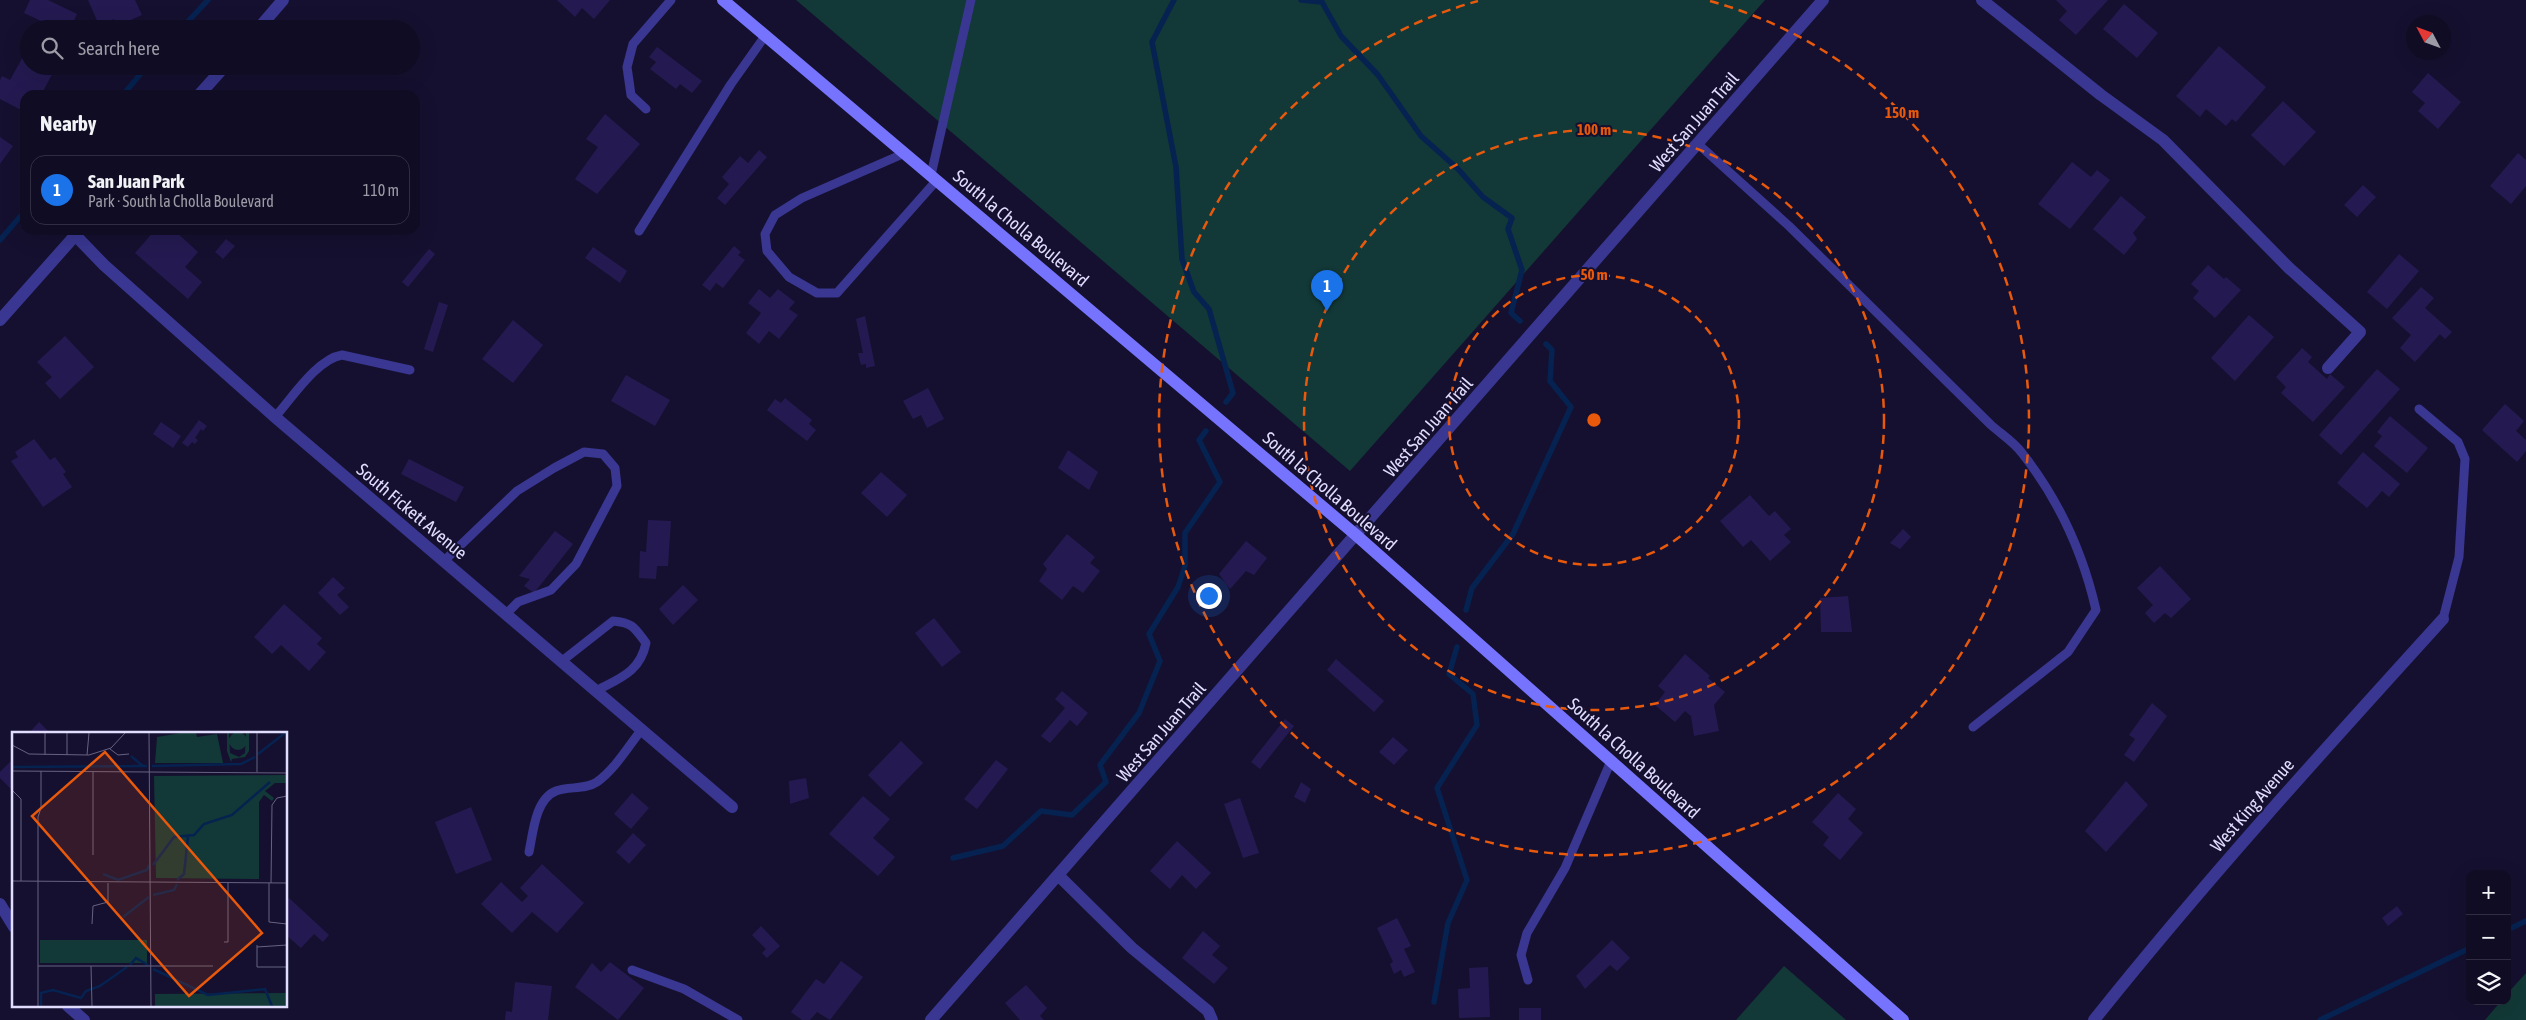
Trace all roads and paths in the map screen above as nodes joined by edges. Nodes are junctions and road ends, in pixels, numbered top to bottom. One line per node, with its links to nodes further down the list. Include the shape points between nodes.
1 (283, 0): 7 (street)
2 (671, 0): 11 (lane, via 633,44 627,67 631,95)
3 (723, 0): 8 (main road, South la Cholla Boulevard)
4 (970, 0): 14 (lane)
5 (1823, 0): 12 (street, West San Juan Trail)
6 (1982, 0): 19 (street, via 2163,140 2289,268 2360,332)
7 (266, 20)
8 (764, 36): 13 (main road, South la Cholla Boulevard); 15 (lane)
9 (217, 75): 10 (street)
10 (203, 90)
11 (646, 109)
12 (1698, 144): 23 (street, West San Juan Trail); 29 (lane, via 1789,226 2022,452 2063,513 2088,572 2096,610 2068,652)
13 (905, 154): 14 (main road, South la Cholla Boulevard); 14 (lane, via 802,198 775,215 765,234 767,251 789,277 817,293 837,292)
14 (934, 177): 23 (main road, South la Cholla Boulevard)
15 (639, 231)
16 (75, 235): 18 (street)
17 (79, 235): 22 (street, South Fickett Avenue, via 104,265)
18 (0, 320)
19 (2328, 368)
20 (410, 370): 22 (lane, via 342,355 333,357 319,366)
21 (2419, 409): 26 (lane, via 2458,442 2465,459 2459,557)
22 (275, 417): 24 (street, South Fickett Avenue)
23 (1356, 535): 31 (main road, South la Cholla Boulevard); 34 (street, West San Juan Trail)
24 (444, 560): 25 (street, South Fickett Avenue); 25 (lane, via 517,491 584,452 603,454 615,468 617,486 576,564 551,590 518,602)
25 (506, 614): 27 (street, South Fickett Avenue)
26 (2443, 620): 45 (street, West King Avenue, via 2292,786)
27 (562, 661): 28 (street, South Fickett Avenue); 28 (lane, via 613,621 634,627 646,643 643,658 627,674)
28 (596, 690): 30 (street, South Fickett Avenue)
29 (1973, 727)
30 (642, 729): 32 (street, South Fickett Avenue); 33 (lane, via 613,767 596,783 555,791 540,806)
31 (1611, 761): 38 (lane, via 1565,868 1527,933 1521,955); 44 (main road, South la Cholla Boulevard)
32 (732, 807)
33 (529, 852)
34 (1059, 876): 42 (street, West San Juan Trail); 43 (street, via 1132,948 1208,1011)
35 (0, 904): 36 (street)
36 (12, 924)
37 (632, 970): 41 (lane, via 684,989)
38 (1528, 980)
39 (70, 1008): 40 (street)
40 (84, 1020)
41 (738, 1020)
42 (931, 1020)
43 (1212, 1020)
44 (1903, 1020)
45 (2094, 1020)

